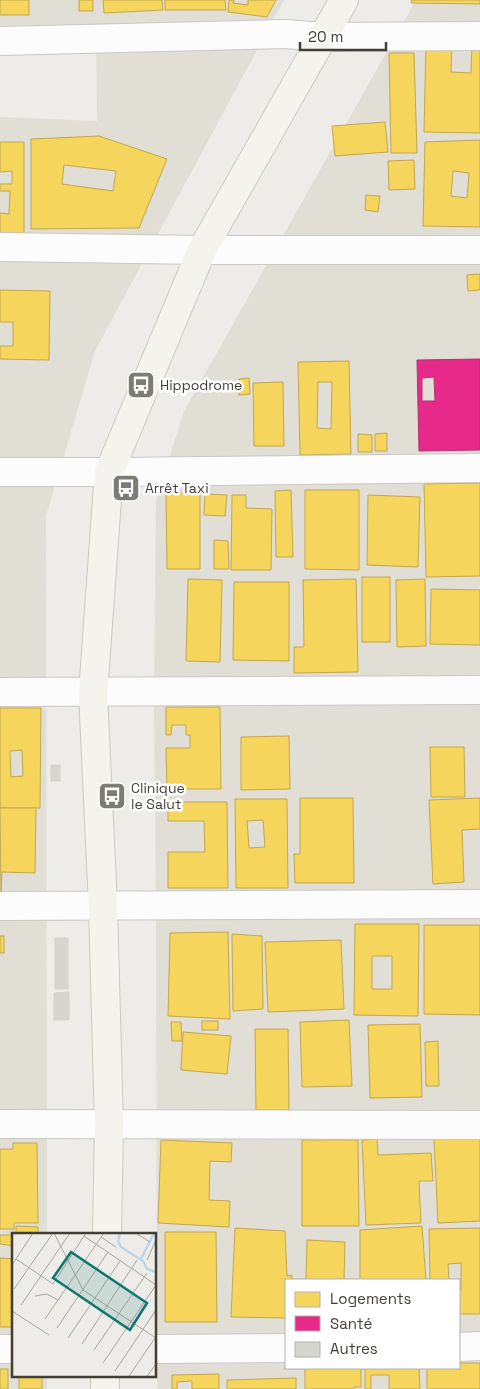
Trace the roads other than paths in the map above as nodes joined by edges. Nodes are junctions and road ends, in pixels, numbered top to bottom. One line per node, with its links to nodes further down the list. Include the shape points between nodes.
1 (344, 0): 2 (street)
2 (324, 36): 3 (street); 4 (street, via 286,34); 6 (street)
3 (480, 36)
4 (0, 41)
5 (0, 246): 6 (street)
6 (202, 250): 7 (street); 10 (street)
7 (480, 250)
8 (480, 468): 10 (street)
9 (0, 472): 10 (street)
10 (109, 472): 13 (street)
11 (480, 690): 13 (street)
12 (0, 692): 13 (street)
13 (93, 693): 16 (street)
14 (480, 904): 16 (street)
15 (0, 906): 16 (street)
16 (103, 906): 18 (street)
17 (0, 1124): 18 (street)
18 (109, 1125): 19 (street); 20 (street)
19 (480, 1125)
20 (107, 1233)
21 (480, 1346): 22 (street)
22 (460, 1347)
23 (285, 1348): 24 (street)
24 (156, 1349)
25 (105, 1376): 26 (street)
26 (105, 1389)

